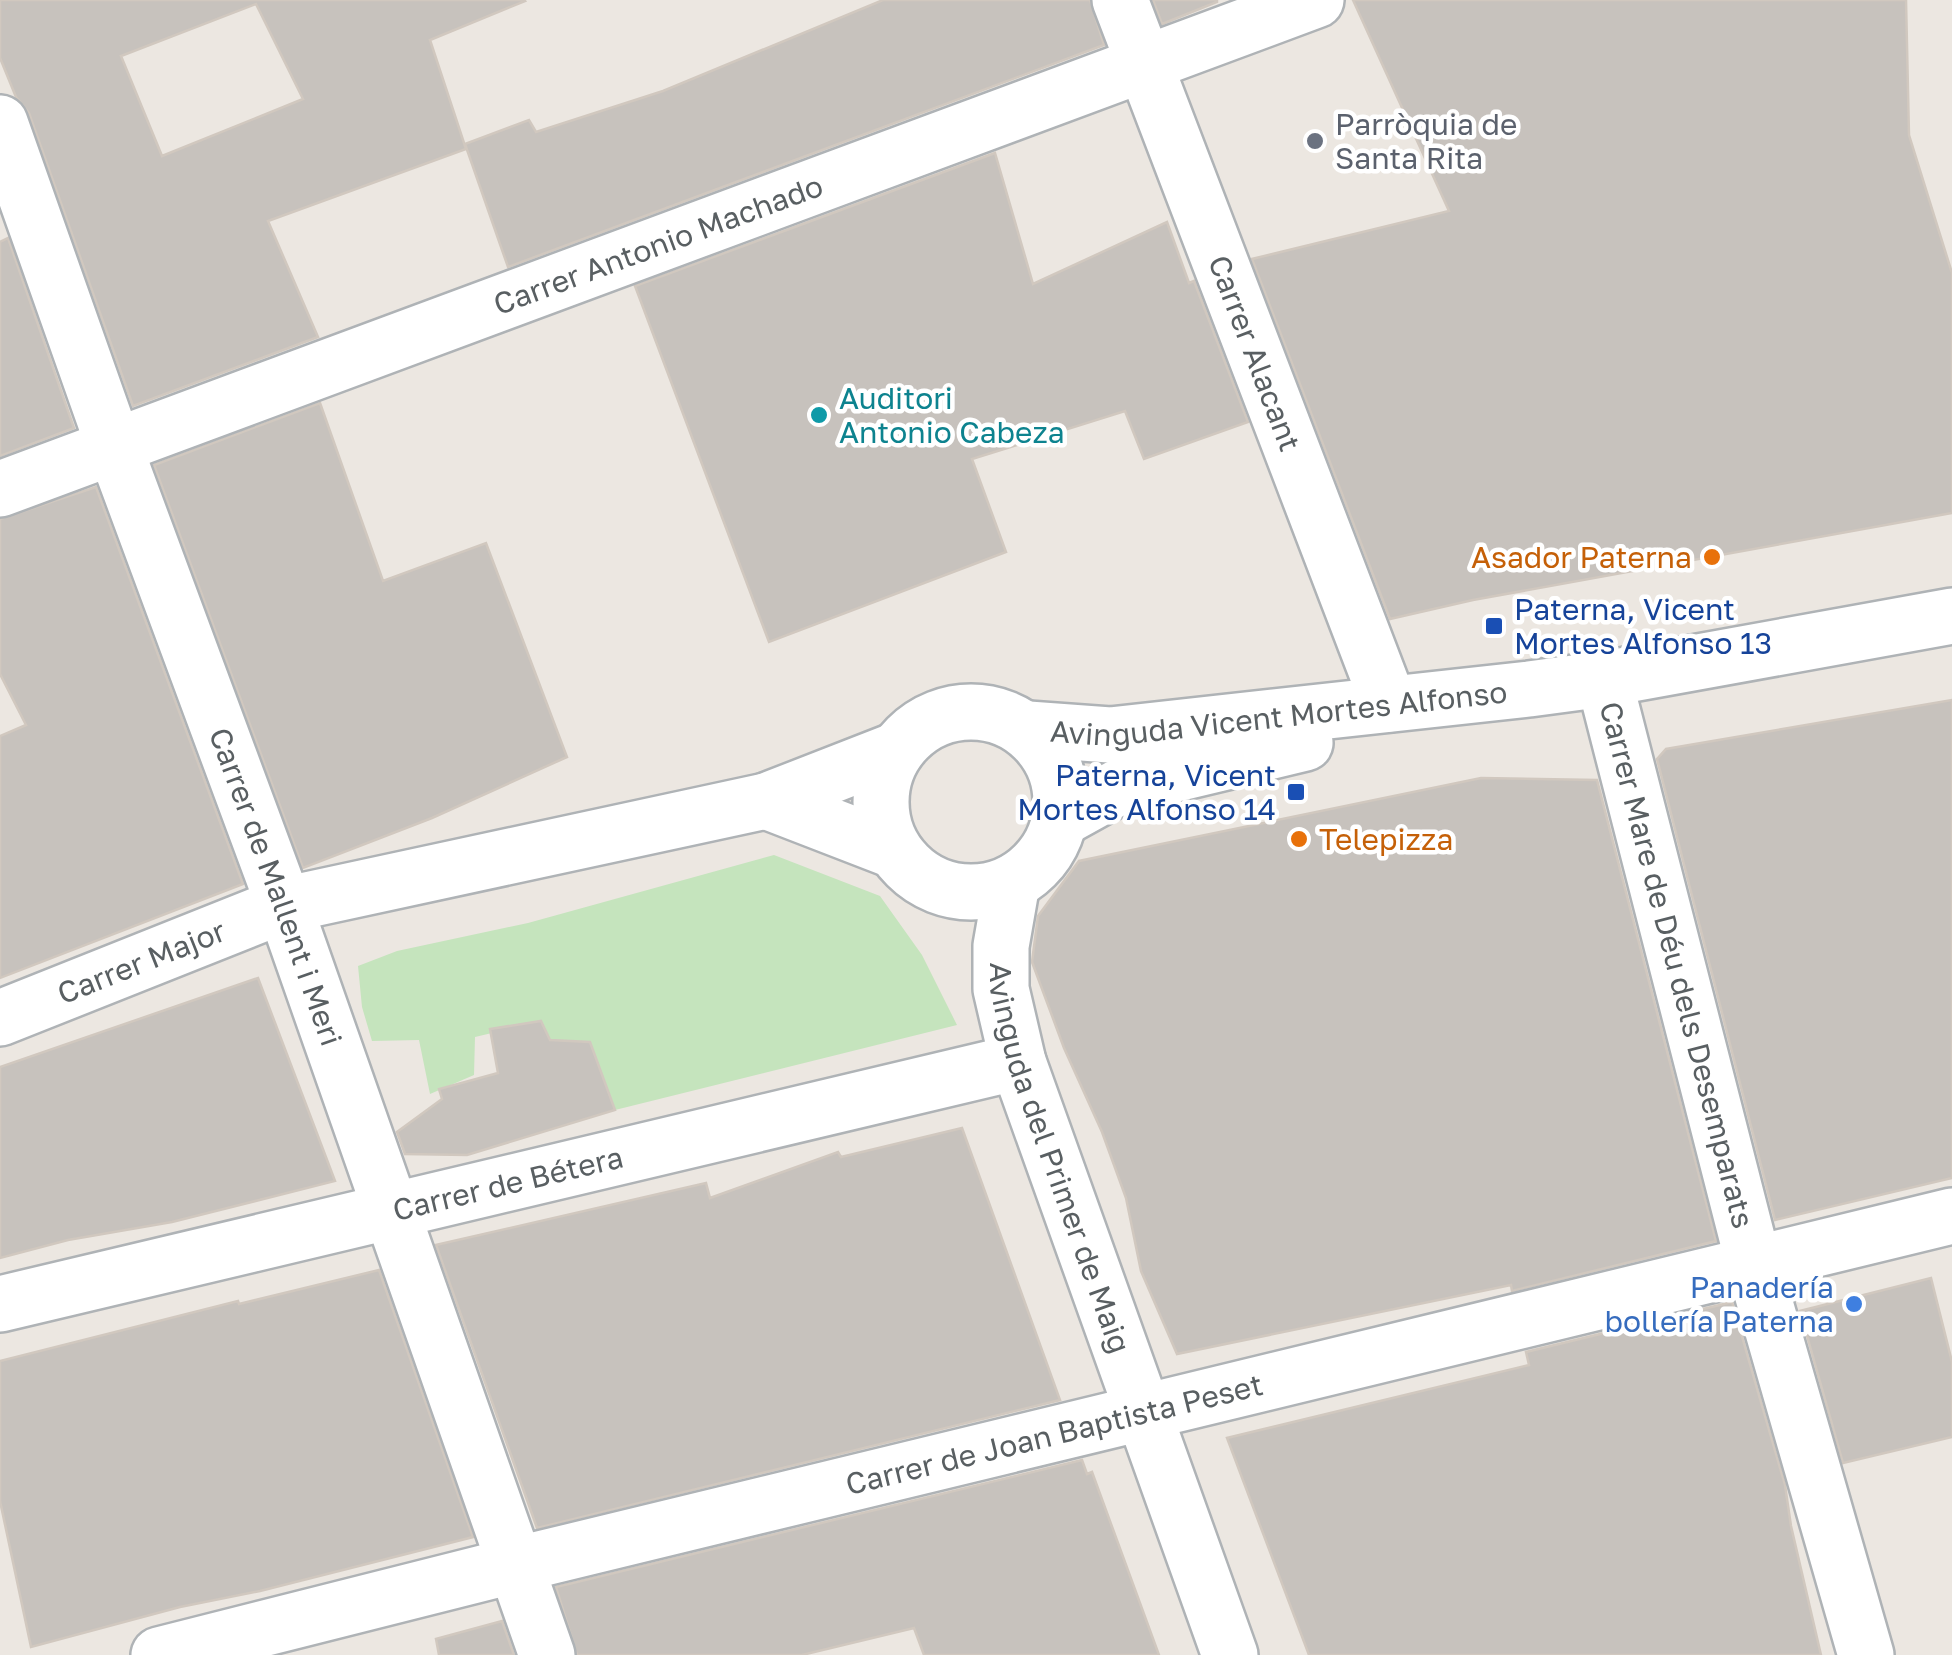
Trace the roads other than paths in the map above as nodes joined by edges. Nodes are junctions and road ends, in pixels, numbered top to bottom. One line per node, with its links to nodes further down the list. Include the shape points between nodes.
1 (1120, 0): 3 (street, Carrer Alacant)
2 (1316, 0): 3 (street, Carrer Antonio Machado)
3 (1146, 63): 5 (street, Carrer Antonio Machado); 10 (street, Carrer Alacant)
4 (0, 122): 5 (street, Carrer de Mallent i Meri)
5 (114, 446): 6 (street, Carrer Antonio Machado); 17 (street, Carrer de Mallent i Meri)
6 (0, 489)
7 (1952, 616): 8 (street, Avinguda Vicent Mortes Alfonso)
8 (1604, 679): 9 (street, Avinguda Vicent Mortes Alfonso); 22 (street, Carrer Mare de Déu dels Desemparats)
9 (1529, 689): 10 (street, Avinguda Vicent Mortes Alfonso); 14 (street, Avinguda Vicent Mortes Alfonso, via 1117,788)
10 (1388, 704): 11 (street, Avinguda Vicent Mortes Alfonso, via 1110,735)
11 (1028, 730): 12 (street, via 981,710 932,719); 14 (street, via 1058,770)
12 (894, 752): 13 (street); 15 (street, via 880,801)
13 (766, 802): 15 (street); 17 (street)
14 (1061, 819): 16 (street, via 1044,858)
15 (893, 850): 16 (street, via 925,882 968,893)
16 (1012, 884): 19 (street, Avinguda del Primer de Maig, via 1001,989)
17 (284, 906): 18 (street, Carrer Major); 20 (street, Carrer de Mallent i Meri)
18 (0, 1018)
19 (1018, 1062): 20 (street, Carrer de Bétera); 24 (street, Avinguda del Primer de Maig)
20 (392, 1211): 23 (street, Carrer de Bétera); 25 (street, Carrer de Mallent i Meri)
21 (1952, 1216): 22 (street, Carrer de Joan Baptista Peset)
22 (1754, 1264): 24 (street, Carrer de Joan Baptista Peset); 29 (street, Carrer Mare de Déu dels Desemparats)
23 (0, 1304)
24 (1143, 1413): 25 (street, Carrer de Joan Baptista Peset); 28 (street, Avinguda del Primer de Maig)
25 (515, 1565): 26 (street, Carrer de Joan Baptista Peset); 27 (street, Carrer de Mallent i Meri)
26 (159, 1655)
27 (547, 1655)
28 (1230, 1655)
29 (1866, 1655)

